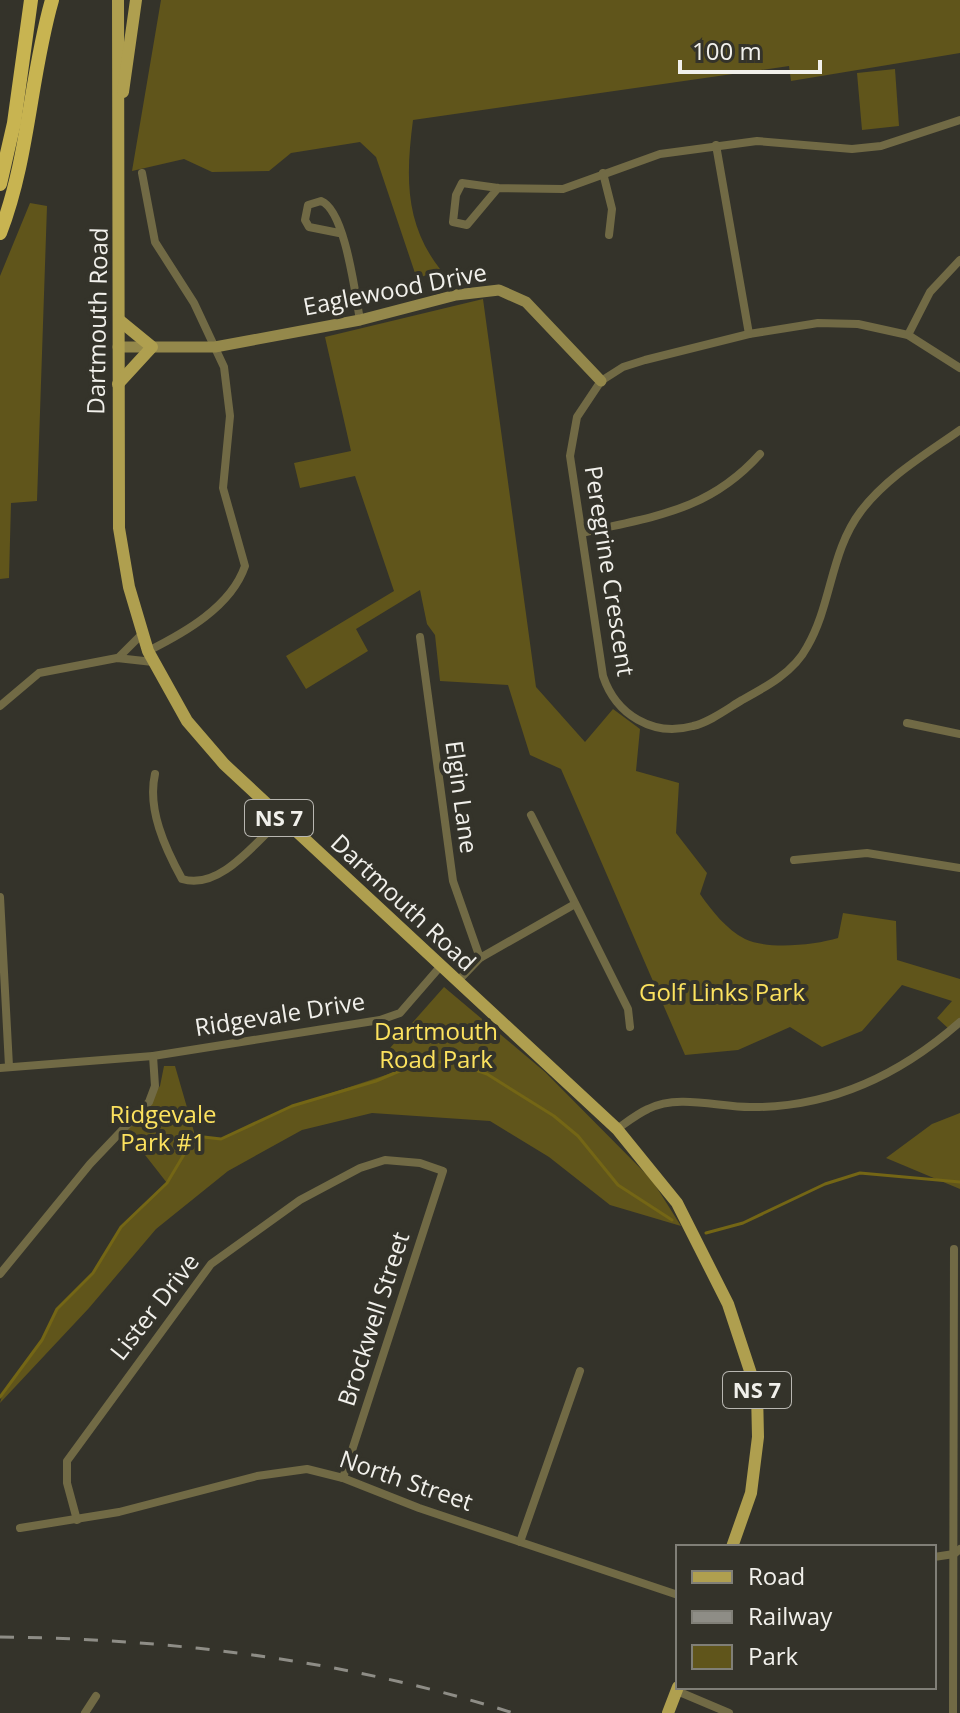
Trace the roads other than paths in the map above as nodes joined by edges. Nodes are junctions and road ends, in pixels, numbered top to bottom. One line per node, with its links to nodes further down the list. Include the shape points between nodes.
1 (31, 0): 10 (highway)
2 (52, 0): 12 (highway, via 18,173)
3 (118, 0): 5 (main road, Dartmouth Road / NS 7)
4 (136, 0): 5 (main road, Dartmouth Road / NS 7)
5 (121, 103): 16 (main road, Dartmouth Road / NS 7)
6 (960, 120): 7 (street, via 917,136 852,149 757,141)
7 (716, 145): 9 (street, via 660,154); 18 (street)
8 (142, 173): 22 (street, via 155,242)
9 (603, 173): 11 (street, via 563,189); 14 (street, via 612,209)
10 (0, 184)
11 (498, 188): 11 (street, via 462,183 453,222 467,225)
12 (0, 233)
13 (339, 233): 13 (street, via 329,204 308,205 309,227); 17 (street, via 351,262)
14 (609, 235)
15 (960, 260): 19 (street, via 930,292)
16 (119, 320): 20 (main road, Dartmouth Road / NS 7); 21 (main road)
17 (360, 320): 22 (street, Eaglewood Drive); 24 (street, Eaglewood Drive, via 456,295 499,290 526,302)
18 (749, 334): 19 (street, via 818,323 858,324); 24 (street, via 634,363)
19 (908, 335): 23 (street)
20 (118, 347): 21 (street, Eaglewood Drive); 25 (main road, Dartmouth Road / NS 7)
21 (152, 347): 22 (street, Eaglewood Drive); 25 (main road)
22 (215, 347): 31 (street, via 229,387 223,488 245,566 222,600)
23 (960, 368)
24 (601, 381): 28 (street, Peregrine Crescent, via 582,406 572,436 570,456)
25 (118, 384): 29 (main road, Dartmouth Road / NS 7, via 119,528)
26 (960, 430): 28 (street, Peregrine Crescent, via 910,465 860,512 842,543 807,648 792,666 770,685 696,726 650,727 609,693)
27 (760, 454): 28 (street, via 732,484 702,500)
28 (582, 533)
29 (141, 635): 31 (main road, Dartmouth Road / NS 7); 32 (street)
30 (420, 637): 43 (street, Elgin Lane, via 453,881)
31 (150, 656): 32 (street); 38 (main road, Dartmouth Road / NS 7, via 187,721)
32 (117, 658): 33 (street, via 39,673)
33 (0, 706)
34 (907, 723): 35 (street)
35 (960, 734)
36 (155, 774): 38 (street, via 151,793 168,853 182,879 212,879)
37 (531, 815): 42 (street)
38 (280, 820): 44 (main road, Dartmouth Road / NS 7)
39 (794, 860): 40 (street, via 867,853)
40 (960, 868)
41 (0, 897): 49 (street)
42 (575, 904): 43 (street); 47 (street, via 628,1009)
43 (480, 958): 45 (street)
44 (439, 968): 45 (main road, Dartmouth Road / NS 7); 48 (street, Ridgevale Drive, via 400,1013 380,1020)
45 (456, 983): 50 (main road, Dartmouth Road / NS 7)
46 (960, 1022): 50 (street, via 875,1082 827,1099 751,1107 669,1103 649,1108)
47 (630, 1027)
48 (153, 1056): 49 (street, Ridgevale Drive); 53 (street, via 155,1086 149,1102)
49 (4, 1067)
50 (617, 1129): 59 (main road, Dartmouth Road / NS 7, via 655,1171 698,1241 737,1328 757,1392 751,1493)
51 (443, 1171): 55 (street, Brockwell Street); 56 (street, Lister Drive, via 385,1160 360,1168 300,1200 211,1264 67,1461)
52 (954, 1249): 60 (street)
53 (0, 1274)
54 (580, 1371): 58 (street)
55 (343, 1478): 56 (street, North Street, via 307,1469 257,1476); 58 (street, North Street)
56 (77, 1520): 57 (street, North Street)
57 (20, 1528)
58 (520, 1542): 62 (street, North Street)
59 (733, 1545)
60 (957, 1551): 61 (street); 68 (street)
61 (936, 1556)
62 (676, 1594)
63 (677, 1689): 66 (main road); 67 (street)
64 (96, 1696): 65 (street)
65 (85, 1713)
66 (668, 1713)
67 (729, 1713)
68 (953, 1713)

